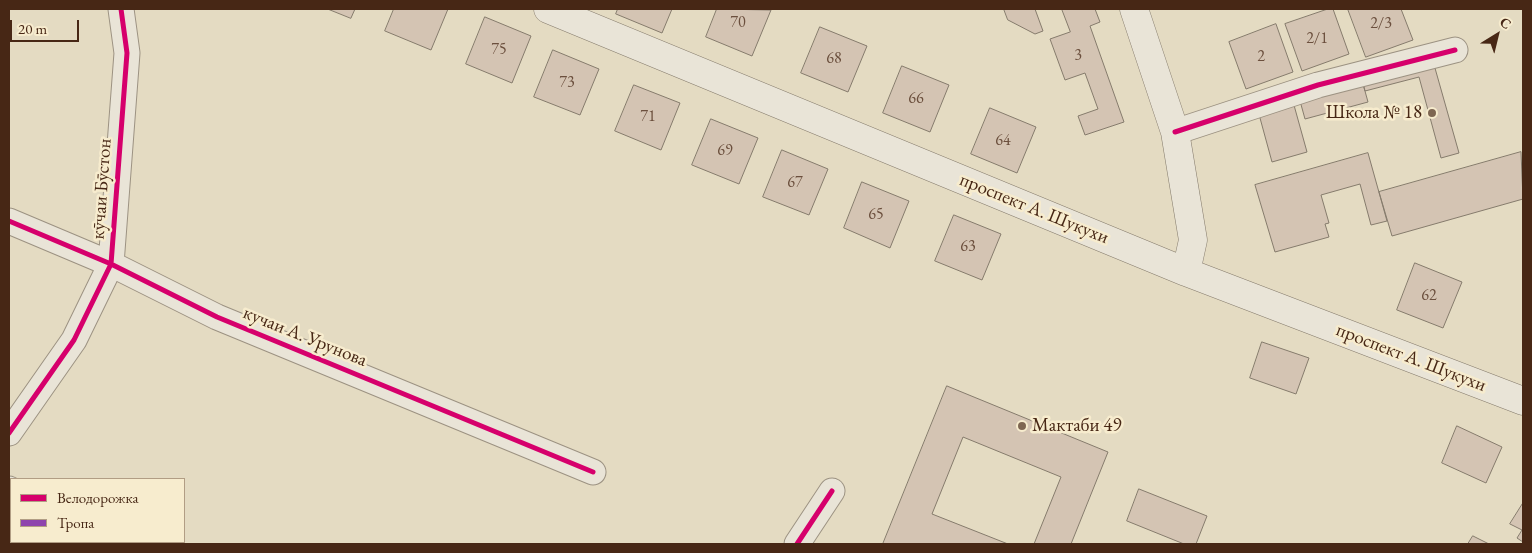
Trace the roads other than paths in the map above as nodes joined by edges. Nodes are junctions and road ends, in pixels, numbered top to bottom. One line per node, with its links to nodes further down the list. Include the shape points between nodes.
1 (121, 9): 7 (street, кӯчаи Бӯстон, via 127,53)
2 (548, 9): 8 (main road, проспект А. Шукухи)
3 (1134, 9): 5 (main road)
4 (1455, 50): 5 (street, via 1318,85)
5 (1175, 132): 8 (main road, via 1193,240)
6 (9, 221): 7 (street, кучаи А. Урунова)
7 (111, 264): 10 (street, кӯчаи Бӯстон, via 74,340); 11 (street, кучаи А. Урунова, via 216,317)
8 (1186, 272): 9 (main road, проспект А. Шукухи)
9 (1523, 401)
10 (9, 433)
11 (593, 472)
12 (832, 491): 13 (street)
13 (797, 544)

